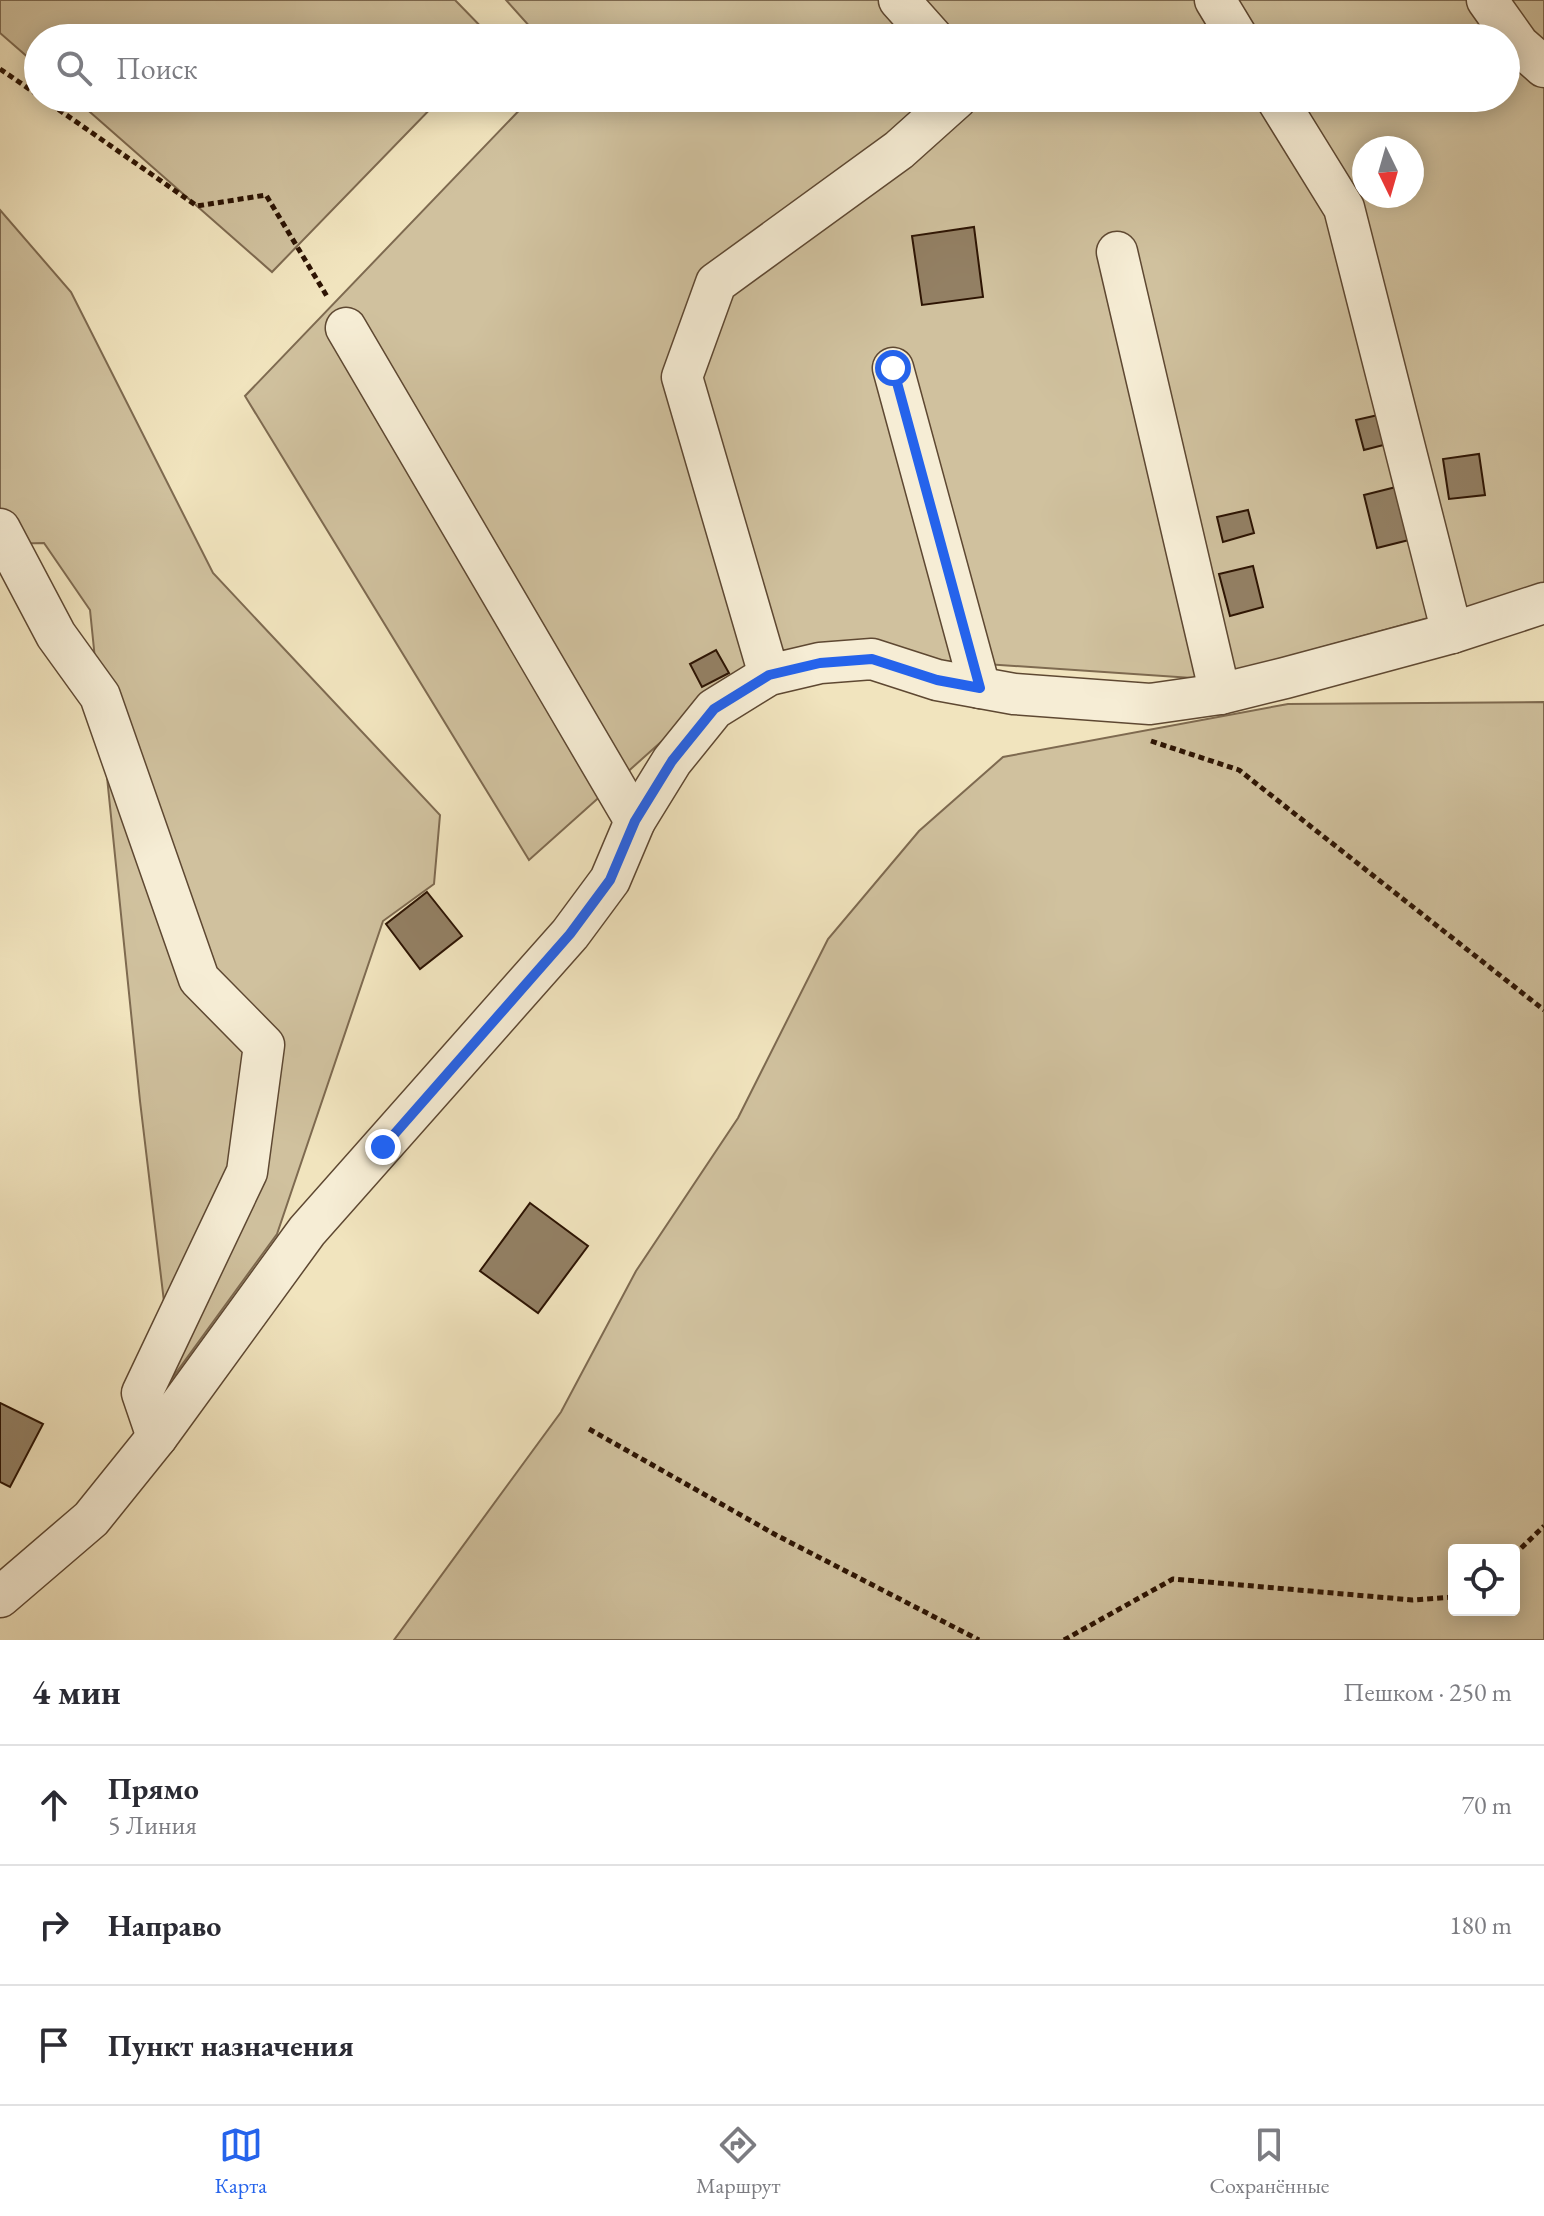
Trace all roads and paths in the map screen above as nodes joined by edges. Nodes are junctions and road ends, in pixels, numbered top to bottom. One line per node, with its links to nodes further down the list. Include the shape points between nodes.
1 (899, 0): 4 (street)
2 (1215, 0): 5 (street)
3 (1487, 0): 6 (street)
4 (920, 24)
5 (1230, 24)
6 (1504, 24)
7 (1520, 46): 8 (street)
8 (1544, 67)
9 (0, 69): 10 (path)
10 (24, 86)
11 (62, 112): 15 (path, via 197,206 266,195)
12 (941, 112): 20 (street, via 899,150 716,283 682,377)
13 (1285, 112): 19 (street, via 1344,208)
14 (1117, 252): 22 (street)
15 (346, 328): 24 (street)
16 (893, 368): 21 (street)
17 (0, 529): 27 (street, via 56,635 100,696 199,979 264,1045 247,1172 142,1393)
18 (1544, 603): 19 (street)
19 (1452, 633): 22 (street)
20 (769, 675): 21 (street, via 820,663 872,659); 24 (street, via 714,709 672,761)
21 (980, 688): 22 (street, via 1150,704)
22 (1220, 694)
23 (1149, 740): 25 (path, via 1239,770)
24 (635, 821): 27 (street, via 610,880 570,934 307,1231)
25 (1544, 1010)
26 (589, 1429): 32 (path, via 776,1535)
27 (157, 1437): 30 (street, via 91,1519)
28 (1544, 1526): 29 (path)
29 (1520, 1549)
30 (0, 1597)
31 (1448, 1597): 33 (path, via 1412,1600 1173,1579)
32 (979, 1640)
33 (1064, 1640)

